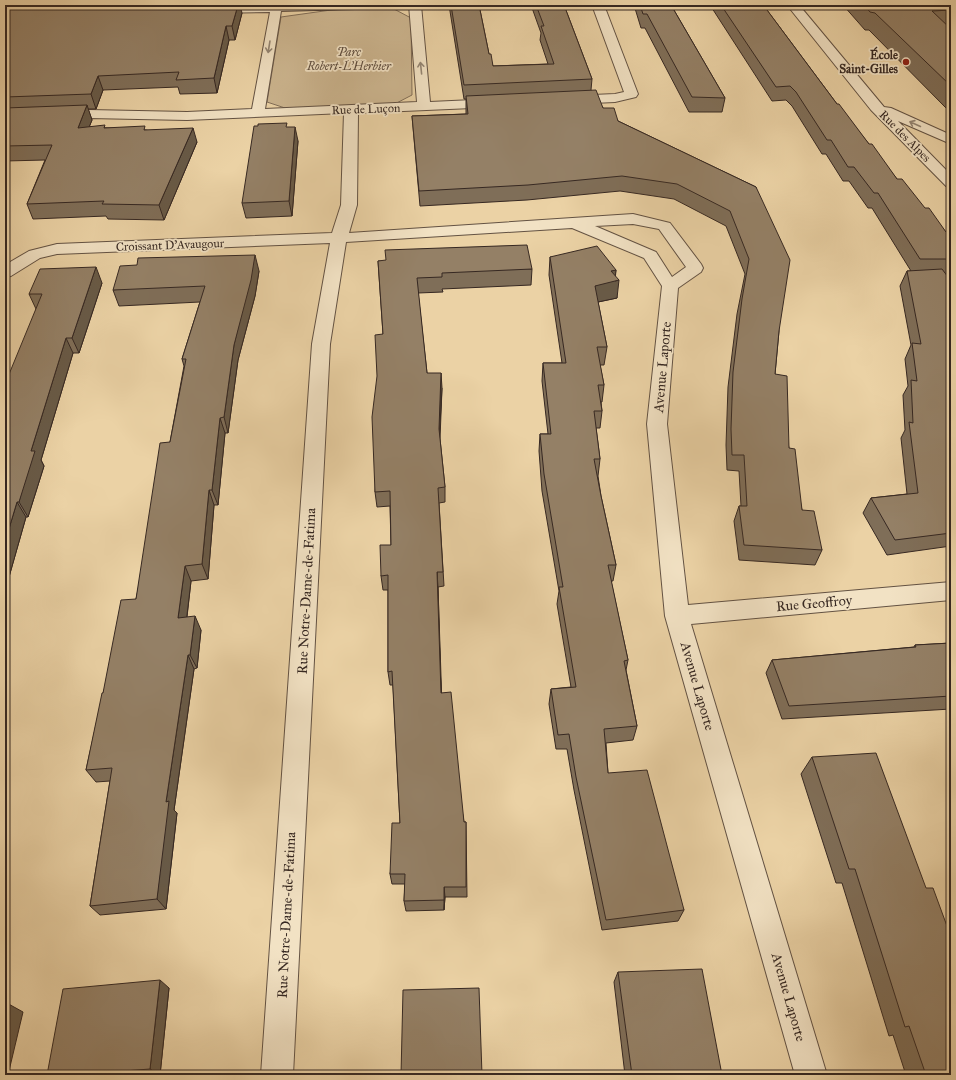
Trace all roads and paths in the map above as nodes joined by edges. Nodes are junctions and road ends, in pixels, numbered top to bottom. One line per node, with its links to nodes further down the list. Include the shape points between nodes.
1 (392, 5): 5 (street)
2 (414, 5): 10 (street, one-way to 2)
3 (598, 5): 8 (street, via 631,94 615,98)
4 (793, 5): 11 (street, Rue des Alpes)
5 (340, 6): 6 (street)
6 (276, 8): 7 (street); 13 (street, one-way to 13)
7 (204, 10)
8 (559, 101)
9 (504, 103): 10 (street, Rue de Luçon)
10 (424, 107): 12 (street, Rue de Luçon)
11 (876, 107): 15 (street, Rue des Alpes, one-way to 11); 16 (street, Rue des Alpes)
12 (351, 110): 13 (street, Rue de Luçon); 18 (street, Rue Notre-Dame-de-Fatima, via 349,205)
13 (258, 113): 14 (street, Rue de Luçon)
14 (5, 117)
15 (951, 140)
16 (951, 183)
17 (577, 224): 18 (street); 20 (street, via 650,254); 20 (street, via 633,220 664,226 695,268)
18 (339, 238): 19 (street, Croissant D'Avaugour, via 57,249 35,254); 23 (street, Rue Notre-Dame-de-Fatima, via 321,344)
19 (5, 272)
20 (670, 286): 22 (street, Avenue Laporte, via 657,424)
21 (951, 591): 22 (street, Rue Geoffroy)
22 (677, 616): 24 (street, Avenue Laporte)
23 (276, 1075)
24 (811, 1075)

